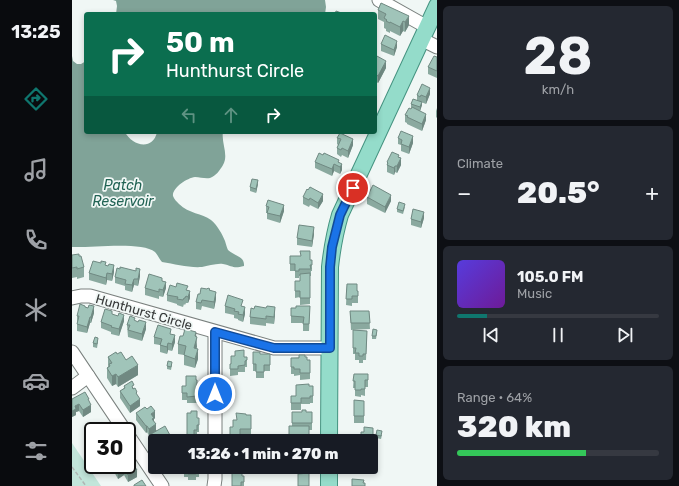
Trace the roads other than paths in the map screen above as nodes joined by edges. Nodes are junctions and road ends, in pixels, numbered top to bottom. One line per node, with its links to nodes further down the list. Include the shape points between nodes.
1 (379, 0): 3 (street)
2 (437, 6): 3 (main road)
3 (424, 33): 4 (street); 7 (main road, via 337,224 330,267)
4 (437, 47)
5 (72, 298): 6 (street, Hunthurst Circle, via 90,296)
6 (215, 332): 7 (street, Hunthurst Circle, via 274,348); 12 (street)
7 (330, 348): 13 (main road)
8 (72, 352): 9 (street)
9 (88, 376): 10 (street); 11 (street)
10 (72, 388)
11 (119, 422)
12 (215, 434)
13 (329, 434)
14 (136, 447): 17 (street)
15 (215, 474): 18 (street)
16 (329, 474): 19 (main road)
17 (162, 486)
18 (214, 486)
19 (328, 486)

